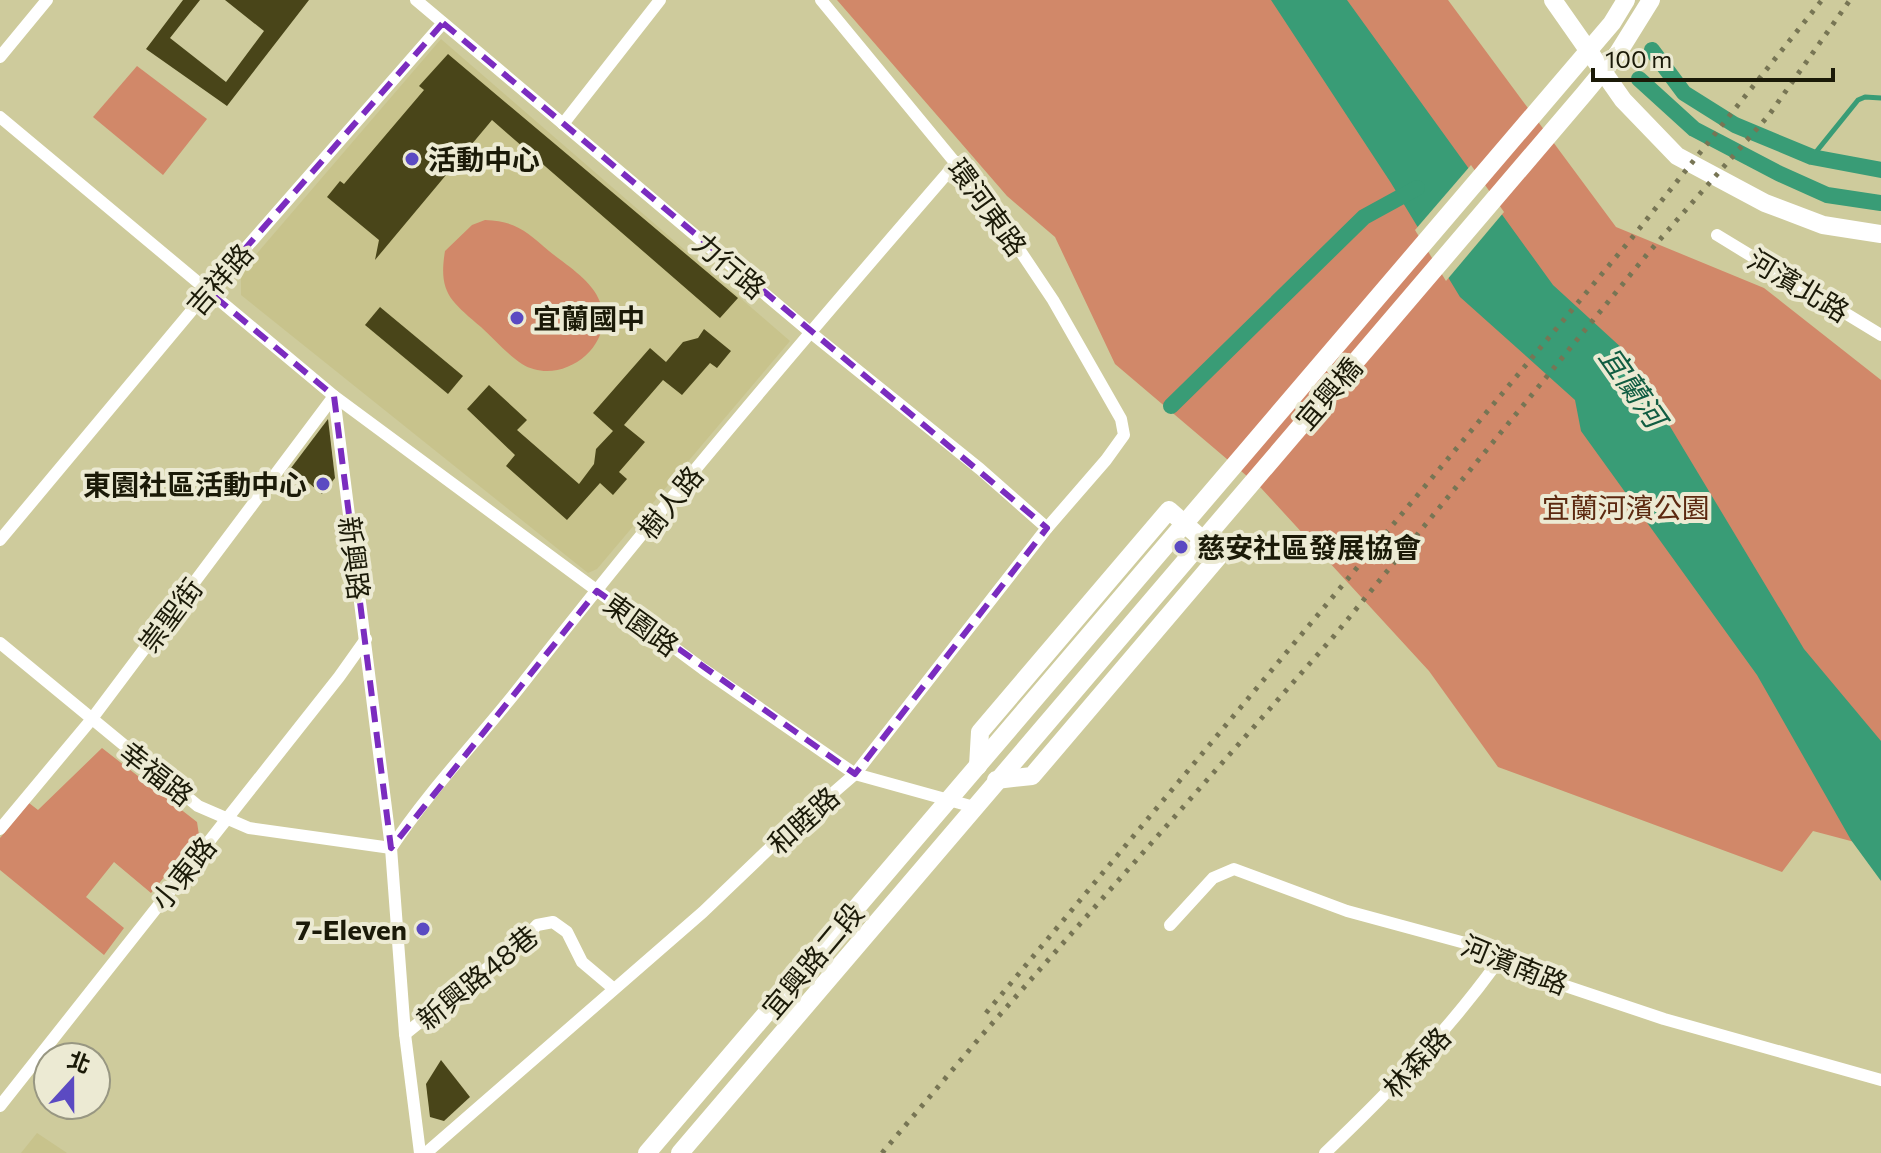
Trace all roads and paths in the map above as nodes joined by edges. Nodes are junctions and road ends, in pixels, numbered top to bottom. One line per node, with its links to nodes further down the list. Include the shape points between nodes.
1 (47, 0): 9 (street)
2 (416, 0): 8 (street, 力行路)
3 (660, 0): 11 (street)
4 (821, 0): 12 (street, 環河東路)
5 (1553, 0): 13 (street, via 1614,88 1677,156 1765,203 1823,225)
6 (1626, 0): 28 (street, 宜興橋, via 1612,23)
7 (1651, 0): 30 (street, 宜興橋, via 1584,94)
8 (443, 23): 11 (street, 力行路); 15 (street, 吉祥路)
9 (0, 57)
10 (0, 117): 15 (street)
11 (563, 124): 16 (street, 力行路)
12 (957, 162): 16 (street, 樹人路); 19 (street, 環河東路, via 1053,300 1121,419)
13 (1881, 234)
14 (1717, 235): 17 (street, 河濱北路)
15 (208, 291): 18 (street); 22 (street, 吉祥路)
16 (810, 332): 20 (street, 力行路); 24 (street, 樹人路)
17 (1881, 335)
18 (334, 396): 24 (street, 東園路); 25 (street, 新興路); 27 (street, 崇聖街)
19 (1124, 435): 20 (street, 和睦路)
20 (1047, 528): 29 (street, 和睦路)
21 (1147, 536): 23 (street); 23 (street, via 1169,510 1220,555); 28 (street, via 980,732)
22 (0, 540)
23 (1199, 580): 30 (street, via 1032,776)
24 (597, 591): 29 (street, 東園路); 35 (street, 樹人路)
25 (366, 639): 33 (street, 小東路); 35 (street, 新興路)
26 (0, 643): 27 (street, 幸福路)
27 (91, 720): 33 (street, 幸福路, via 198,806); 34 (street, 崇聖街)
28 (978, 766): 31 (street, 宜興路二段)
29 (855, 774): 31 (street, 東園路); 38 (street, 和睦路)
30 (996, 780): 32 (street, 宜興路二段)
31 (949, 799): 32 (street, 東園路); 44 (street, 宜興路二段)
32 (974, 807): 45 (street, 宜興路二段)
33 (226, 819): 35 (street, 幸福路, via 249,828); 41 (street, 小東路)
34 (0, 829)
35 (391, 848): 39 (street, 新興路)
36 (1170, 925): 37 (street, 河濱南路, via 1213,878 1234,869 1347,911 1465,943)
37 (1497, 963): 40 (street, 河濱南路, via 1664,1019); 46 (street, 林森路, via 1461,1012)
38 (614, 989): 39 (street, 新興路48巷, via 582,962 567,932 546,923); 43 (street, 和睦路)
39 (405, 1034): 42 (street, 新興路)
40 (1881, 1080)
41 (0, 1106)
42 (420, 1153)
43 (426, 1153)
44 (647, 1153)
45 (680, 1153)
46 (1325, 1153)

